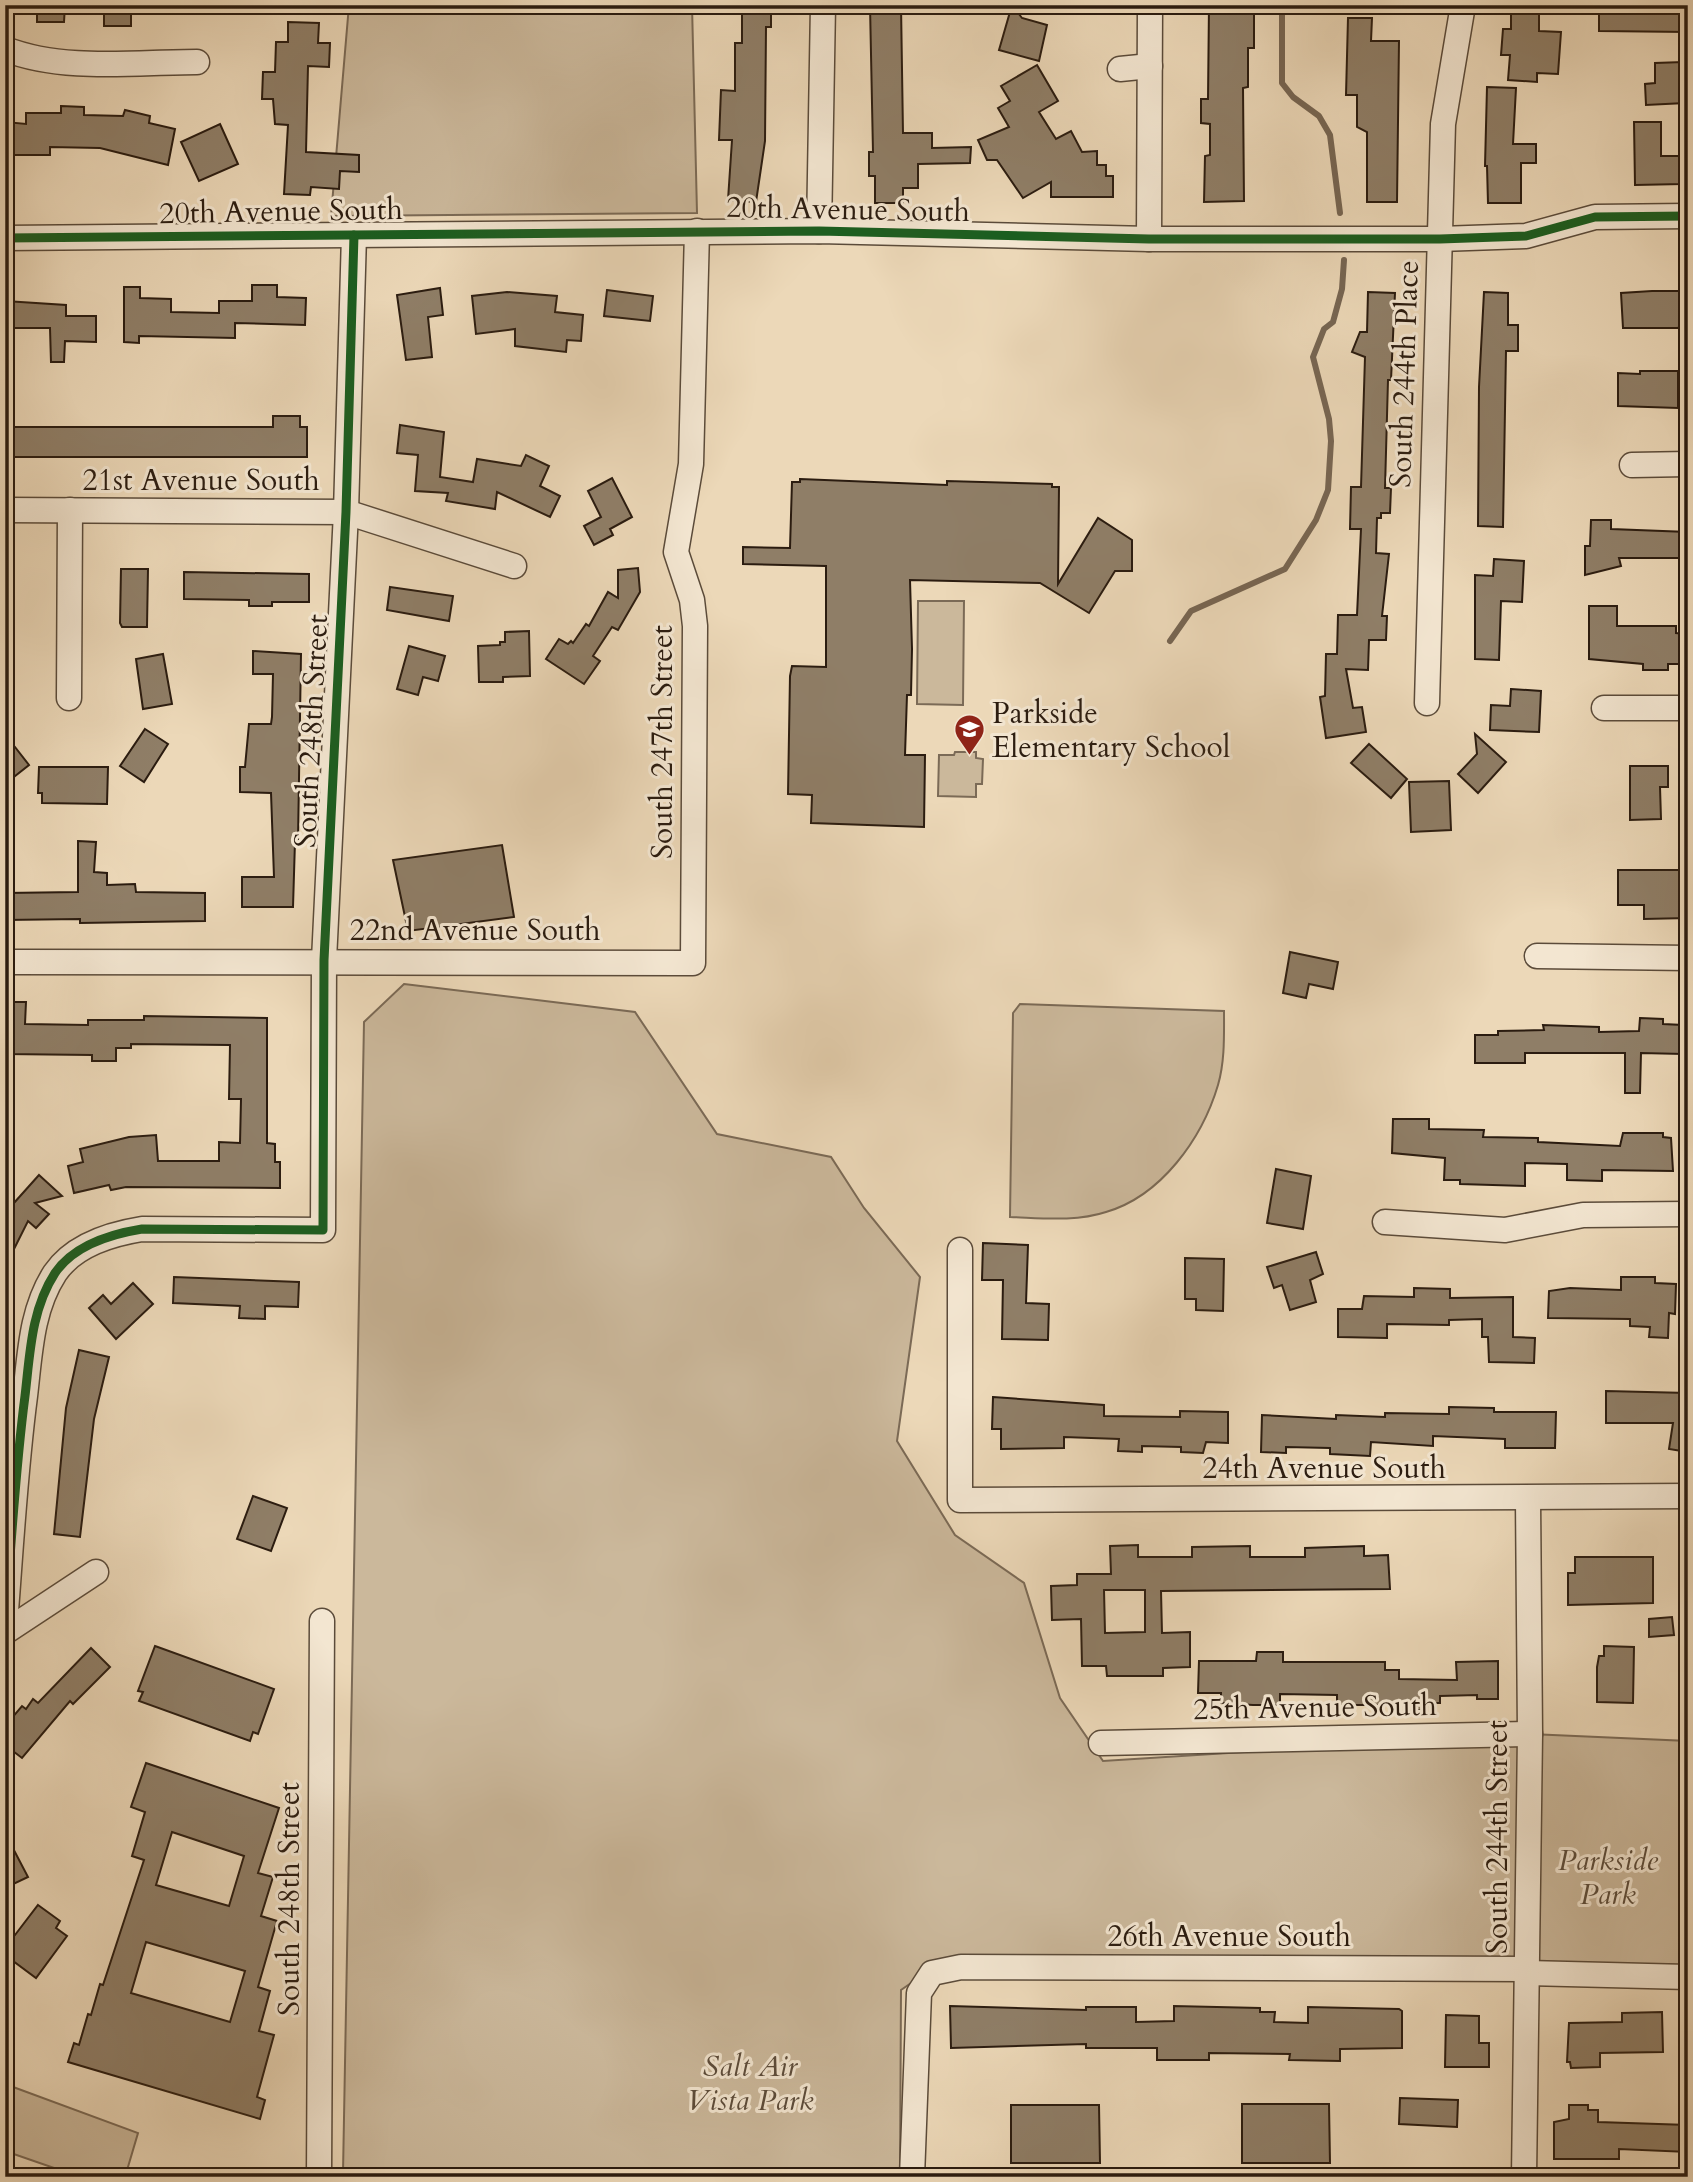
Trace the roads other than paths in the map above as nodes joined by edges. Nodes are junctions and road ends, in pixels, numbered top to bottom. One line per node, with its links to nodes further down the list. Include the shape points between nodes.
1 (823, 5): 10 (street)
2 (1150, 5): 6 (street)
3 (1463, 5): 14 (street, South 244th Place, via 1445,98)
4 (5, 49): 5 (street, via 69,62)
5 (197, 62)
6 (1150, 66): 7 (street); 13 (street)
7 (1120, 69)
8 (1688, 216): 14 (street, 20th Avenue South, via 1595,217 1526,236)
9 (697, 231): 10 (street, 20th Avenue South); 11 (street, 20th Avenue South); 29 (street, South 247th Street, via 691,464 676,552 692,600 695,626)
10 (819, 231): 13 (street, 20th Avenue South)
11 (354, 235): 12 (street, 20th Avenue South); 19 (street, South 248th Street)
12 (5, 238)
13 (1149, 239): 14 (street, 20th Avenue South)
14 (1440, 239): 22 (street, South 244th Place)
15 (1688, 464): 16 (street)
16 (1632, 465)
17 (5, 510): 18 (street, 21st Avenue South)
18 (70, 510): 19 (street, 21st Avenue South); 21 (street)
19 (346, 512): 20 (street, 21st Avenue South); 27 (street, South 248th Street)
20 (514, 566)
21 (69, 698)
22 (1427, 704)
23 (1604, 708): 24 (street)
24 (1688, 708)
25 (1537, 956): 26 (street)
26 (1688, 958)
27 (324, 961): 28 (street, 22nd Avenue South); 29 (street, 22nd Avenue South); 37 (street, South 248th Street, via 323,1230 142,1229 118,1233 76,1253 56,1271 34,1319)
28 (5, 962)
29 (693, 963)
30 (1688, 1214): 31 (street, via 1583,1215 1505,1230)
31 (1385, 1222)
32 (960, 1250): 34 (street, 24th Avenue South, via 960,1500)
33 (1688, 1496): 34 (street, 24th Avenue South)
34 (1528, 1499): 39 (street, South 244th Street)
35 (96, 1572): 38 (street)
36 (322, 1621): 43 (street, South 248th Street)
37 (5, 1624)
38 (5, 1632)
39 (1530, 1734): 40 (street, 25th Avenue South); 41 (street, South 244th Street)
40 (1101, 1743)
41 (1527, 1971): 42 (street, 26th Avenue South); 44 (street, 26th Avenue South, via 961,1967 932,1973 919,1993); 45 (street, South 244th Street)
42 (1688, 1977)
43 (319, 2177)
44 (912, 2177)
45 (1524, 2177)

